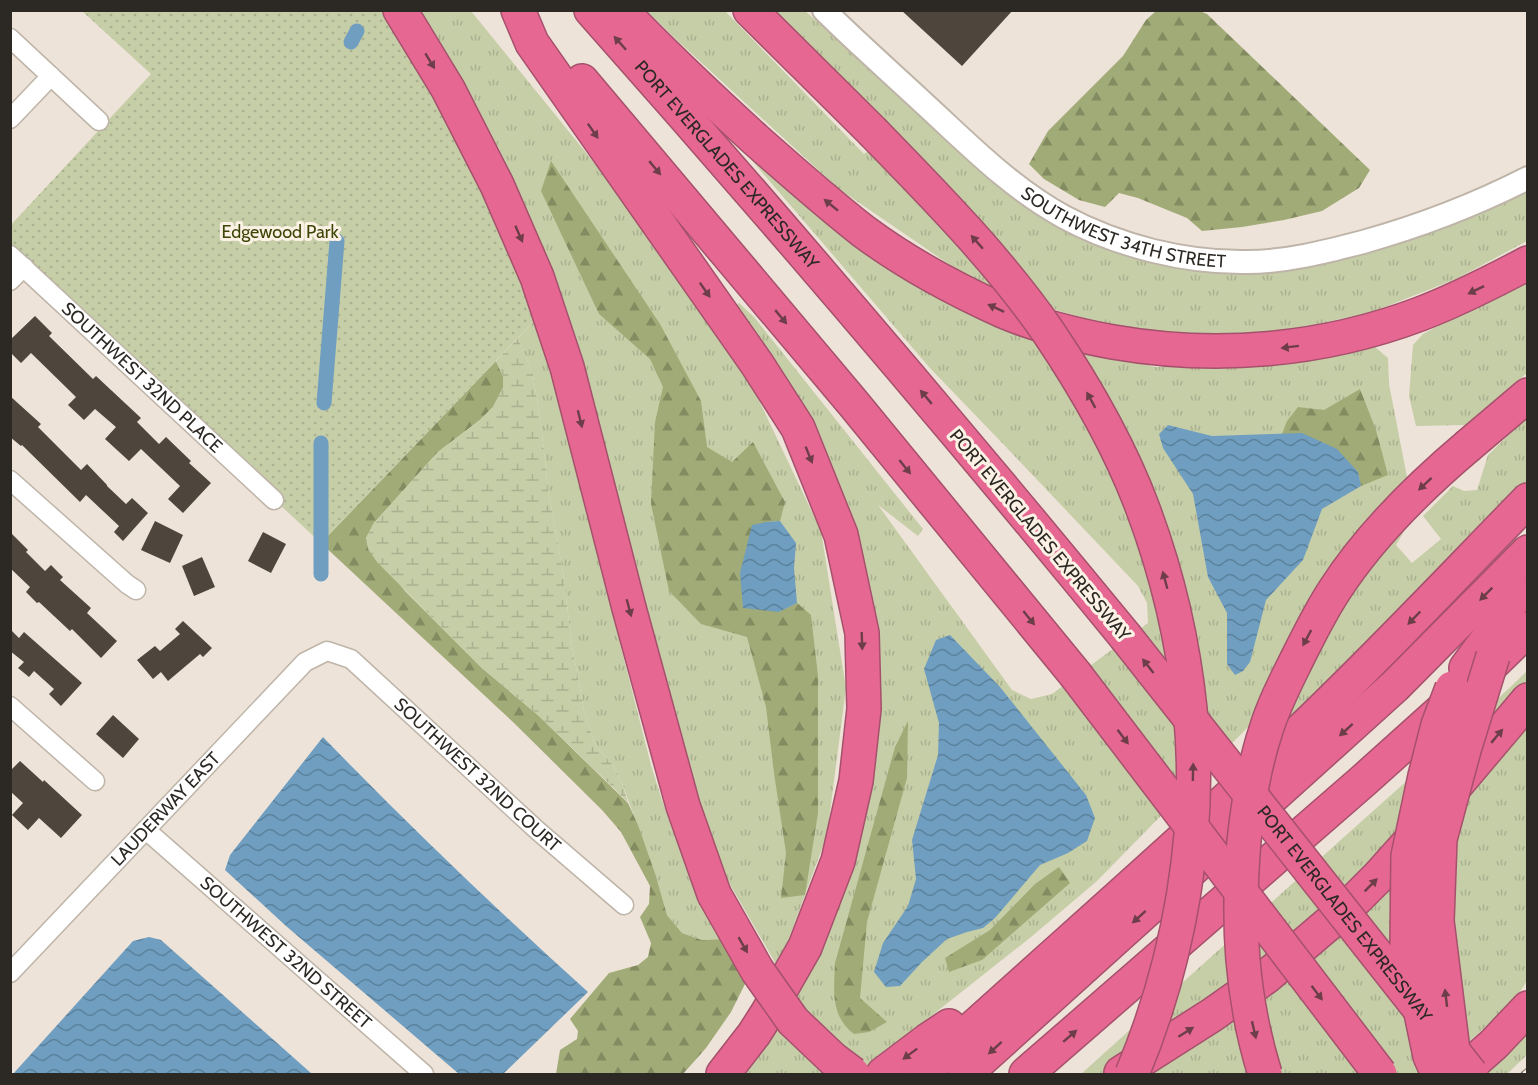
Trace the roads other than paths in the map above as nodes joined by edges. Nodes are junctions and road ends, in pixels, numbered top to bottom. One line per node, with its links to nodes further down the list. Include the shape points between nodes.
1 (400, 10): 37 (highway, one-way to 37, bridge, via 448,89 492,174 537,277 567,367 682,806 714,894 757,970 793,1021)
2 (518, 10): 36 (highway, one-way to 36, via 532,43 798,428 841,535 862,633 864,709 856,781 838,861 806,947 768,1012)
3 (523, 10): 46 (highway, one-way to 46, bridge, via 1075,674)
4 (591, 10): 49 (highway, PORT EVERGLADES EXPRESSWAY, one-way to 4, bridge, via 1125,636 901,367)
5 (621, 10): 14 (highway, one-way to 5, via 1420,314 1316,344 1240,351 1170,350 1071,334 974,297 865,231 734,120)
6 (750, 10): 44 (highway, one-way to 6, bridge, via 1154,1016 1179,916 1192,812 1193,765 1190,709 1173,609 1142,507 1122,459 1080,380 1015,287 872,131)
7 (824, 10): 12 (street, SOUTHWEST 34TH STREET, via 1004,177 1065,217 1141,247 1202,260 1236,262 1320,253 1433,220)
8 (10, 38): 9 (street)
9 (51, 76): 10 (street); 11 (street)
10 (10, 119)
11 (99, 121)
12 (1527, 178)
13 (17, 261): 15 (street); 19 (street, SOUTHWEST 32ND PLACE)
14 (1527, 263)
15 (10, 281)
16 (1527, 395): 45 (highway, one-way to 45, bridge, via 1423,486 1370,543 1334,591 1281,691 1254,777 1242,868 1242,955)
17 (10, 480): 22 (street)
18 (1527, 500): 32 (highway, one-way to 32, via 1367,666)
19 (274, 501)
20 (1527, 552): 40 (highway, one-way to 40, via 1394,687)
21 (1527, 578): 47 (highway, bridge, via 1452,688 1438,725 1408,856 1407,946 1430,1056)
22 (136, 590)
23 (1527, 609): 48 (highway, one-way to 23, bridge, via 1452,1049 1437,921 1440,839 1493,656)
24 (1527, 629): 41 (highway, one-way to 24, via 1363,781)
25 (327, 651): 30 (street, LAUDERWAY EAST, via 305,662); 31 (street, SOUTHWEST 32ND COURT, via 351,659)
26 (1527, 656): 42 (highway, via 1385,788)
27 (1527, 700): 43 (highway, one-way to 27, via 1239,997 1348,907 1407,845)
28 (10, 706): 29 (street)
29 (95, 781)
30 (146, 830): 33 (street, LAUDERWAY EAST); 35 (street, SOUTHWEST 32ND STREET)
31 (624, 905)
32 (1046, 963): 38 (highway, one-way to 38); 39 (highway)
33 (10, 973)
34 (1527, 1008): 48 (highway)
35 (424, 1074)
36 (723, 1074)
37 (853, 1074)
38 (883, 1074)
39 (922, 1074)
40 (965, 1074)
41 (1026, 1074)
42 (1058, 1074)
43 (1119, 1074)
44 (1132, 1074)
45 (1265, 1074)
46 (1380, 1074)
47 (1438, 1074)
48 (1461, 1074)
49 (1471, 1074)

